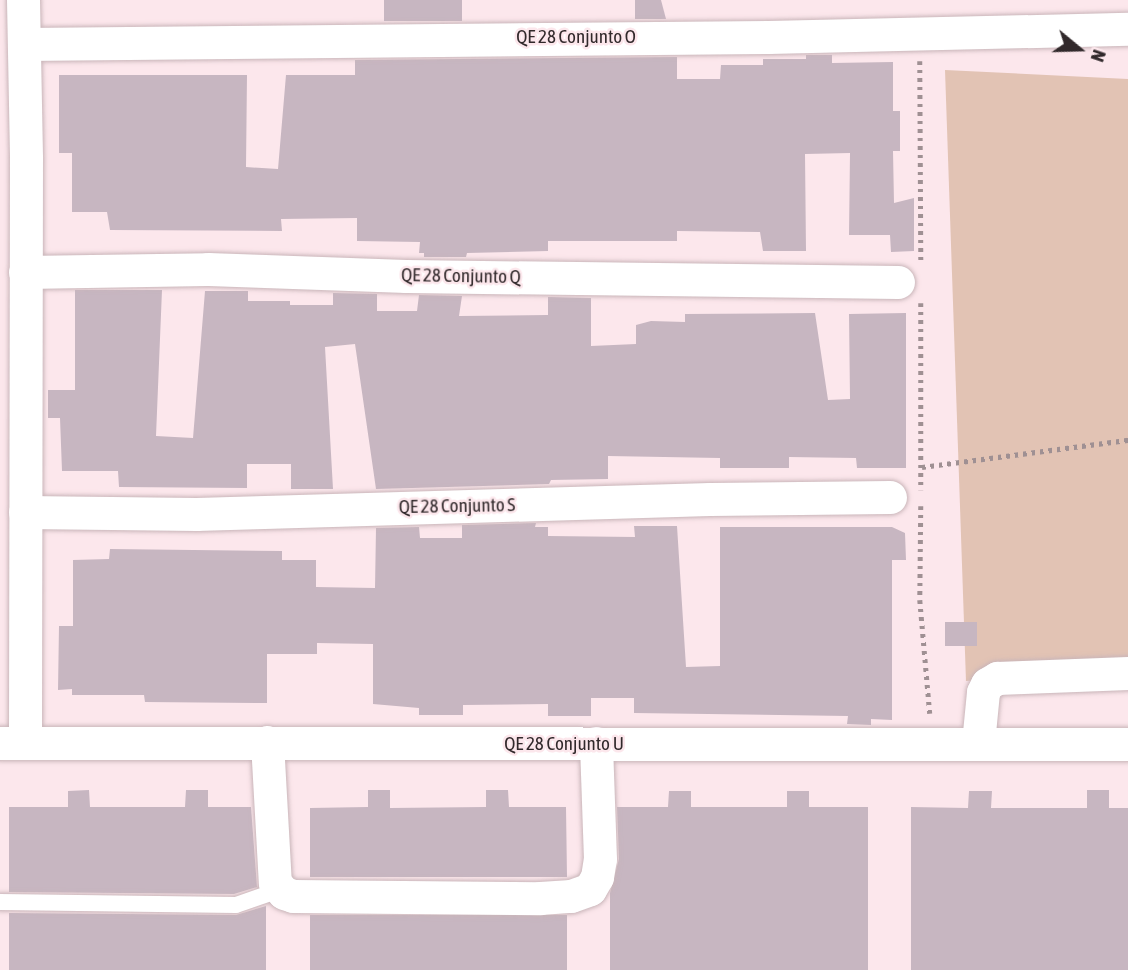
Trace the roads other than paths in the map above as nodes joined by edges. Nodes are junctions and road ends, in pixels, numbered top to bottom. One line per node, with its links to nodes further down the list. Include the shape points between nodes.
1 (23, 0): 3 (street)
2 (1128, 29): 3 (street, QE 28 Conjunto O)
3 (24, 44): 4 (street)
4 (13, 158): 5 (street)
5 (25, 272): 6 (street, QE 28 Conjunto Q, via 208,269); 7 (street)
6 (913, 283)
7 (13, 380): 9 (street)
8 (890, 497): 9 (street, QE 28 Conjunto S, via 196,514)
9 (25, 512): 10 (street)
10 (12, 630): 12 (street)
11 (1128, 673): 15 (street, via 997,678 983,692)
12 (13, 742): 13 (street, QE 28 Conjunto U)
13 (267, 742): 14 (street, QE 28 Conjunto U); 17 (street)
14 (596, 743): 15 (street, QE 28 Conjunto U); 17 (street, via 600,859 590,889 571,896 540,898 293,895)
15 (978, 743): 16 (street, QE 28 Conjunto U)
16 (1128, 744)
17 (279, 890): 18 (lane, via 236,905)
18 (0, 902)

